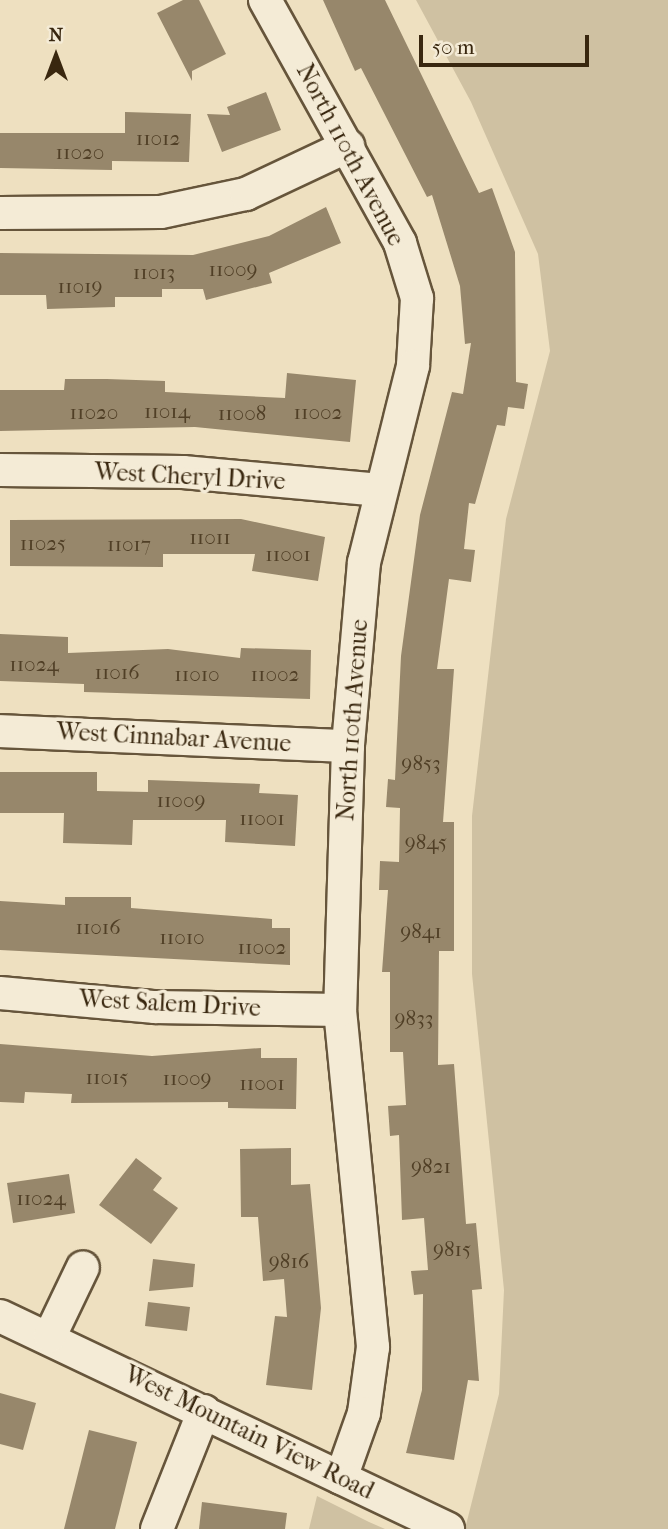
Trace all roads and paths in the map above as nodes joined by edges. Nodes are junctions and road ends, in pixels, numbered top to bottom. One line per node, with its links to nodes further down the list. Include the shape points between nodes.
1 (265, 0): 2 (street, North 110th Avenue)
2 (348, 146): 3 (street, via 246,194 161,212); 5 (street, North 110th Avenue, via 400,243 417,298 413,366)
3 (0, 213)
4 (0, 470): 5 (street, West Cheryl Drive, via 183,472)
5 (380, 490): 7 (street, North 110th Avenue, via 364,562)
6 (0, 731): 7 (street, West Cinnabar Avenue)
7 (348, 746): 9 (street, North 110th Avenue)
8 (0, 993): 9 (street, West Salem Drive, via 155,1007)
9 (340, 1010): 14 (street, North 110th Avenue, via 373,1347 364,1413)
10 (83, 1267): 12 (street)
11 (0, 1316): 12 (street, West Mountain View Road)
12 (50, 1336): 13 (street, West Mountain View Road)
13 (204, 1411): 14 (street, West Mountain View Road); 15 (street)
14 (341, 1478): 16 (street, West Mountain View Road)
15 (157, 1529)
16 (448, 1529)

